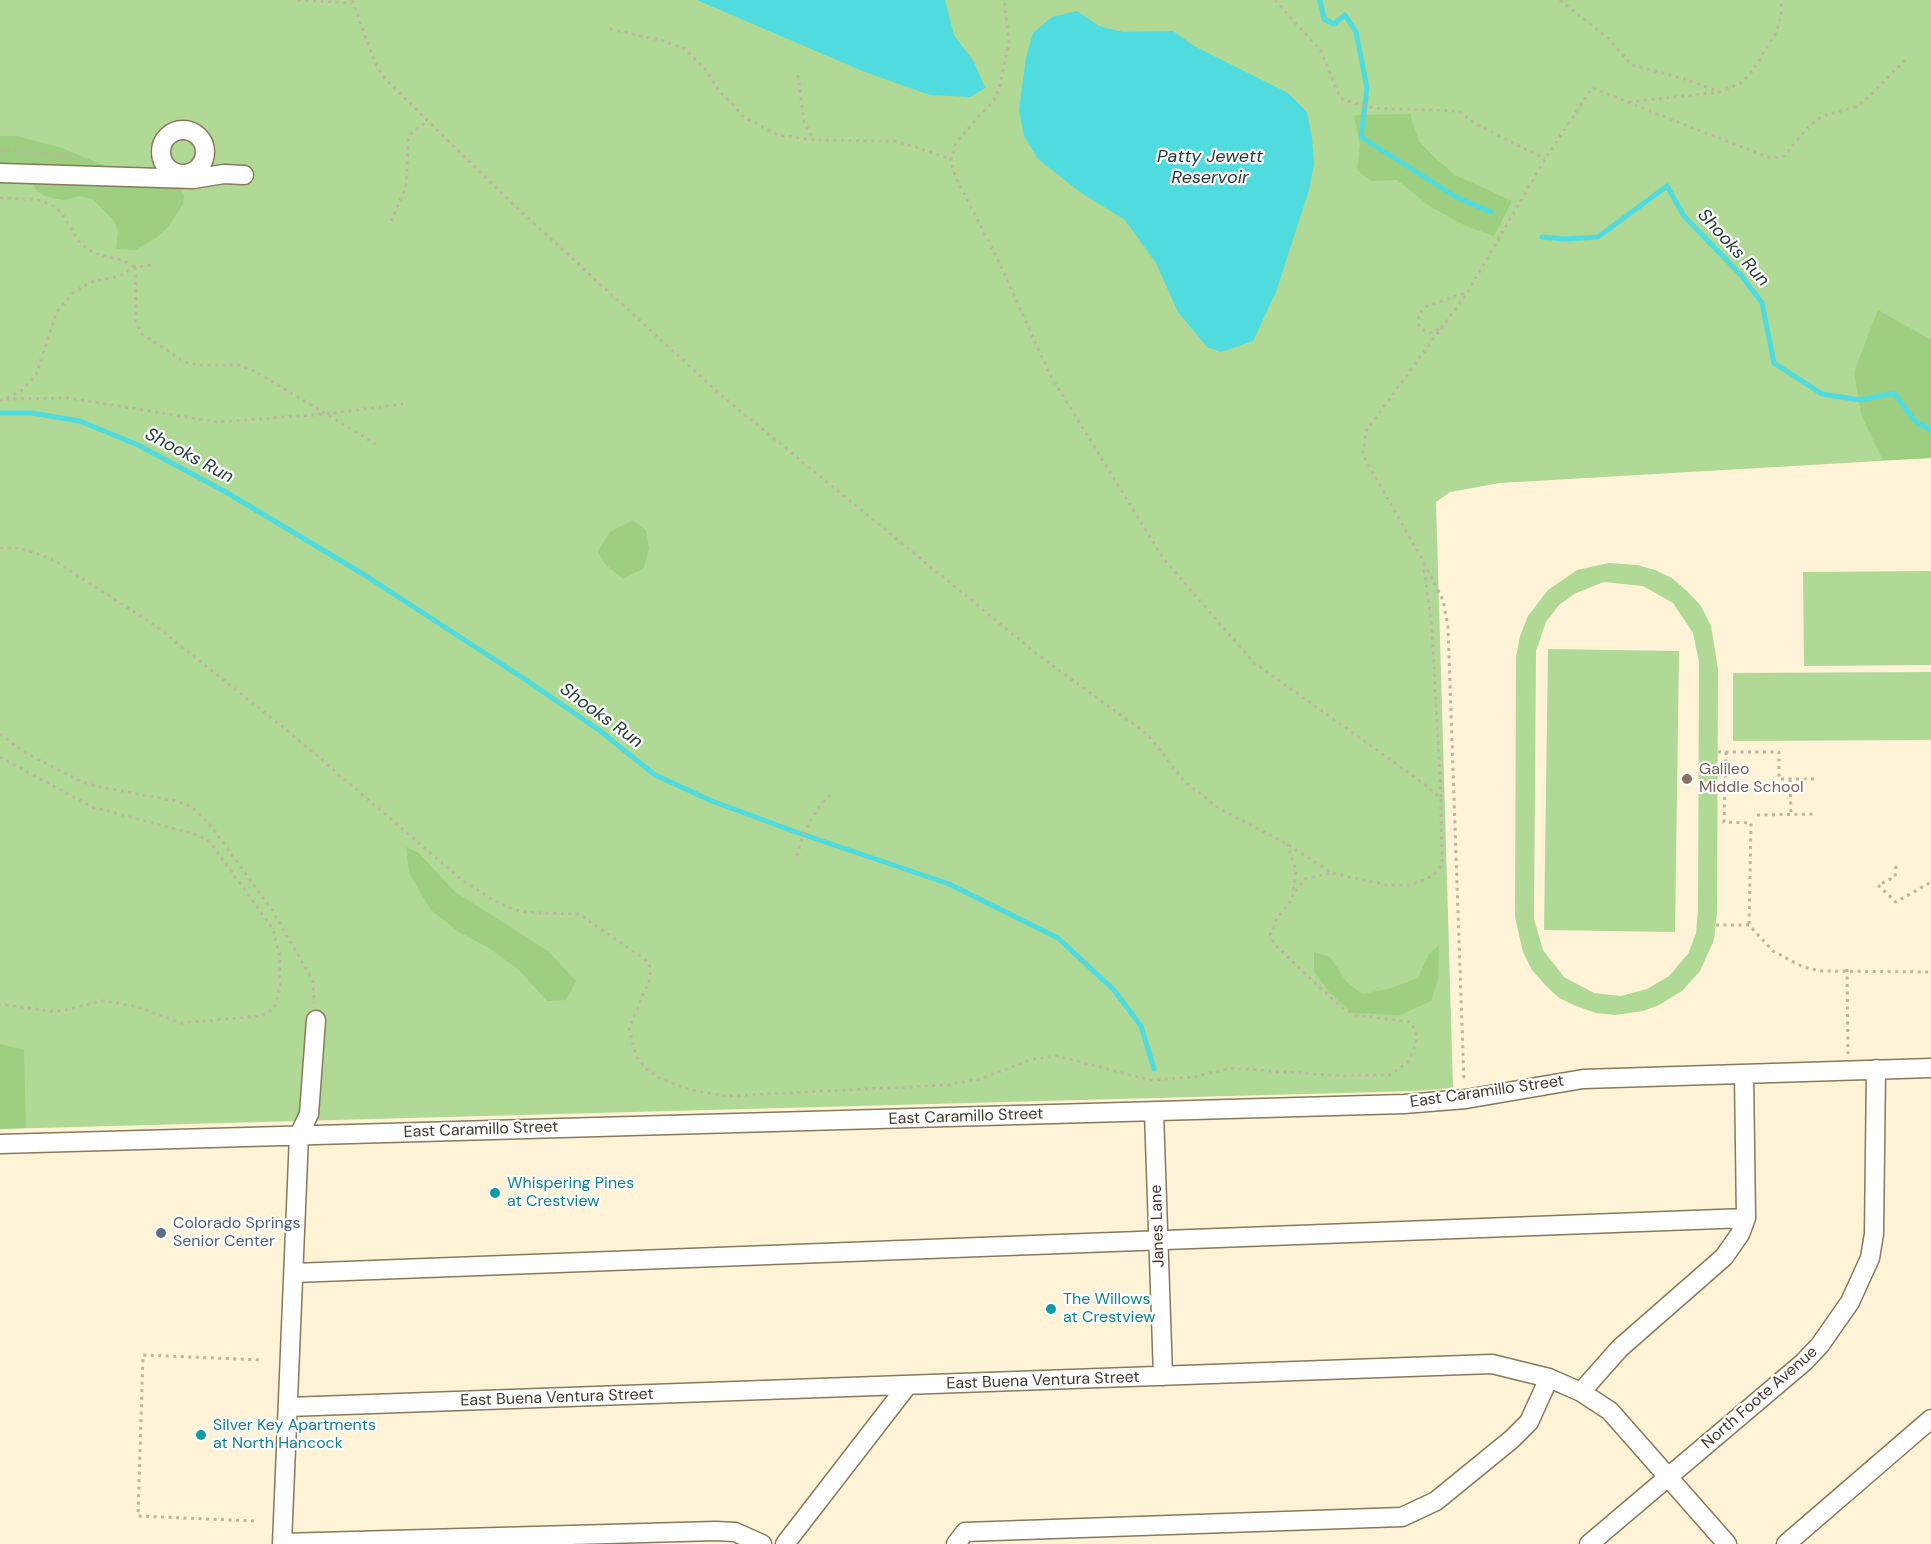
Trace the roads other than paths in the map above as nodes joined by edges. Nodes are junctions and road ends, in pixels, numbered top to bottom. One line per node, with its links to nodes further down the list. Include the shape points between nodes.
1 (0, 173): 2 (street)
2 (244, 175)
3 (316, 1020): 8 (street, via 309,1114)
4 (1931, 1068): 5 (street, East Caramillo Street)
5 (1876, 1070): 6 (street, East Caramillo Street); 19 (street, North Foote Avenue, via 1875,1234 1862,1280 1820,1345)
6 (1744, 1074): 7 (street, East Caramillo Street, via 1583,1079 1466,1099 1404,1104); 10 (street)
7 (1154, 1112): 8 (street, East Caramillo Street); 11 (street, Janes Lane)
8 (299, 1135): 9 (street, East Caramillo Street); 12 (street)
9 (0, 1144)
10 (1746, 1218): 11 (street); 16 (street, via 1724,1257 1627,1341)
11 (1158, 1242): 12 (street); 13 (street, Janes Lane)
12 (294, 1273): 17 (street)
13 (1163, 1376): 14 (street, East Buena Ventura Street, via 1492,1364); 15 (street, East Buena Ventura Street)
14 (1549, 1378): 16 (street, East Buena Ventura Street); 23 (street, via 1529,1422 1512,1439 1436,1501 1402,1517 965,1532)
15 (906, 1386): 17 (street, East Buena Ventura Street); 22 (street)
16 (1581, 1392): 19 (street, East Buena Ventura Street, via 1610,1411)
17 (288, 1407): 20 (street)
18 (1931, 1419): 26 (street)
19 (1670, 1476): 24 (street, North Foote Avenue); 25 (street, East Buena Ventura Street)
20 (282, 1543): 21 (street, via 717,1531 735,1532)
21 (762, 1544)
22 (785, 1544)
23 (956, 1544)
24 (1589, 1544)
25 (1727, 1544)
26 (1786, 1544)

